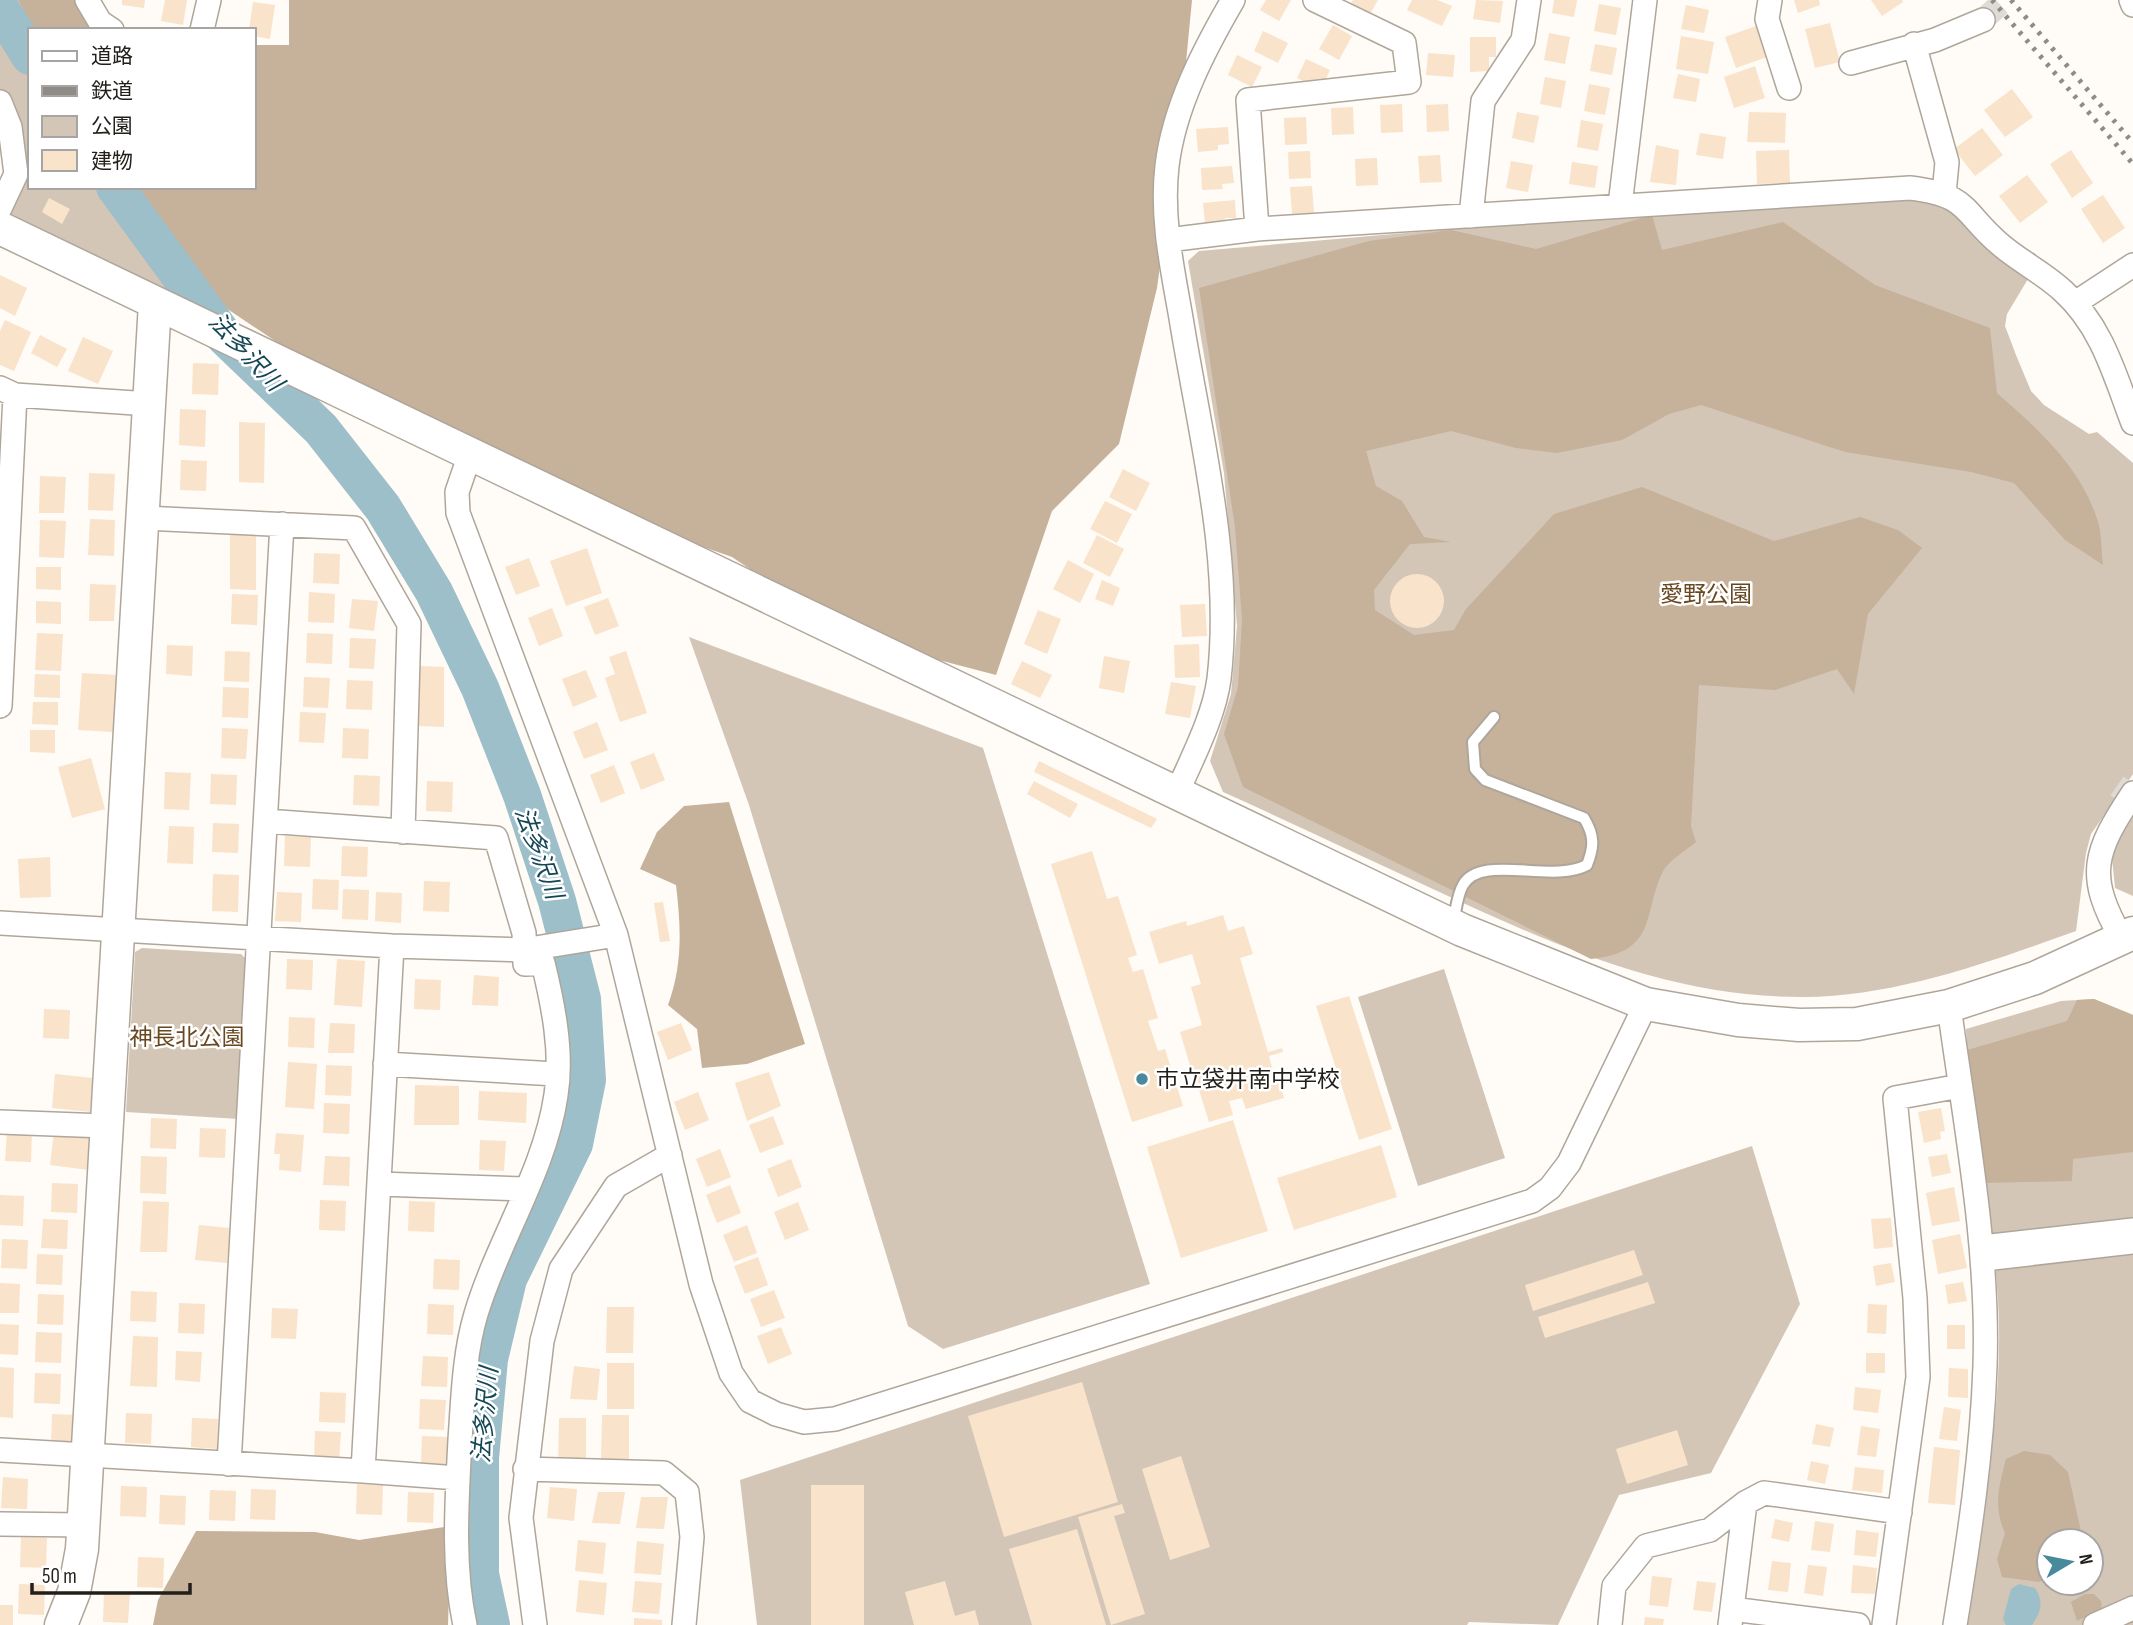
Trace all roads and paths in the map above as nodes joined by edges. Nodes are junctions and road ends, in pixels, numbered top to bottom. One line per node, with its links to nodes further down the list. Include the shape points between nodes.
1 (87, 0): 11 (street)
2 (209, 0): 12 (street)
3 (1233, 0): 23 (street, via 1205,47 1167,164)
4 (1315, 0): 22 (street, via 1404,43 1409,82 1248,100)
5 (1529, 0): 20 (street, via 1523,40 1483,100)
6 (1646, 0): 18 (street)
7 (1770, 0): 15 (street, via 1767,19)
8 (2131, 0): 9 (street)
9 (2133, 5)
10 (1983, 20): 13 (street)
11 (109, 28)
12 (202, 28)
13 (1914, 44): 14 (street); 17 (street, via 1947,162)
14 (1851, 63)
15 (1789, 88)
16 (0, 102): 19 (street, via 10,127 16,174)
17 (1944, 194): 18 (street, via 1910,188); 26 (street, via 1962,203 2001,245)
18 (1620, 205): 20 (street)
19 (0, 208)
20 (1471, 216): 22 (street)
21 (0, 228): 25 (street)
22 (1257, 229): 23 (street)
23 (1168, 240): 35 (street, via 1217,543 1223,619 1219,682)
24 (2133, 265): 26 (street)
25 (156, 303): 28 (street); 30 (street)
26 (2075, 303): 29 (street, via 2101,339)
27 (7, 392): 28 (street); 33 (street)
28 (150, 404): 31 (street)
29 (2133, 423)
30 (470, 454): 35 (street); 43 (street, via 457,492 458,513)
31 (144, 518): 32 (street); 41 (street)
32 (282, 524): 37 (street); 38 (street, via 354,528 409,624)
33 (0, 706)
34 (1494, 717): 40 (lane, via 1473,742 1475,769 1485,780 1584,818 1593,833 1593,850 1587,865 1578,870 1536,874 1490,868 1476,872 1463,884)
35 (1177, 793): 40 (street)
36 (2133, 793): 44 (street, via 2104,840 2097,867 2105,911)
37 (266, 821): 38 (street); 42 (street)
38 (403, 832): 46 (street, via 496,838 524,933)
39 (0, 923): 41 (street)
40 (1452, 925): 47 (street)
41 (119, 930): 42 (street); 53 (street)
42 (260, 937): 45 (street); 61 (street)
43 (608, 937): 46 (street); 54 (street)
44 (2129, 945): 48 (street)
45 (392, 946): 46 (street); 49 (street)
46 (523, 950): 50 (street, via 525,964 543,963 551,998)
47 (1646, 1004): 48 (street, via 1799,1025 1857,1024); 54 (street, via 1569,1163 1550,1188 1532,1201 835,1419 804,1422 776,1414 750,1401 731,1373 701,1284)
48 (1949, 1006): 51 (street)
49 (385, 1064): 50 (street); 55 (street)
50 (556, 1074): 56 (street, via 553,1107)
51 (1960, 1086): 66 (street, via 1895,1098 1915,1298 1918,1377); 78 (street, via 1981,1253 1985,1364 1978,1485)
52 (0, 1122): 53 (street)
53 (105, 1126): 60 (street)
54 (670, 1155): 62 (street, via 616,1186 561,1269 542,1341)
55 (379, 1184): 56 (street); 63 (street)
56 (526, 1189): 64 (street, via 494,1258 475,1317 464,1381)
57 (2133, 1230): 58 (street, via 1991,1246 1993,1258)
58 (2133, 1242)
59 (0, 1450): 60 (street)
60 (88, 1455): 61 (street); 68 (street)
61 (229, 1464): 63 (street)
62 (525, 1469): 73 (street, via 521,1518); 74 (street, via 664,1473 687,1492 692,1537)
63 (363, 1471): 64 (street)
64 (458, 1478): 72 (street, via 457,1560)
65 (1745, 1503): 66 (street, via 1764,1493); 70 (street); 75 (street, via 1710,1530 1646,1546 1614,1586)
66 (1900, 1512): 77 (street)
67 (0, 1524): 68 (street)
68 (84, 1525): 71 (street, via 74,1592)
69 (2133, 1608): 79 (street)
70 (1731, 1617): 76 (street)
71 (61, 1625)
72 (465, 1625)
73 (535, 1625)
74 (684, 1625)
75 (1609, 1625)
76 (1858, 1625)
77 (1884, 1625)
78 (1955, 1625)
79 (2095, 1625)

